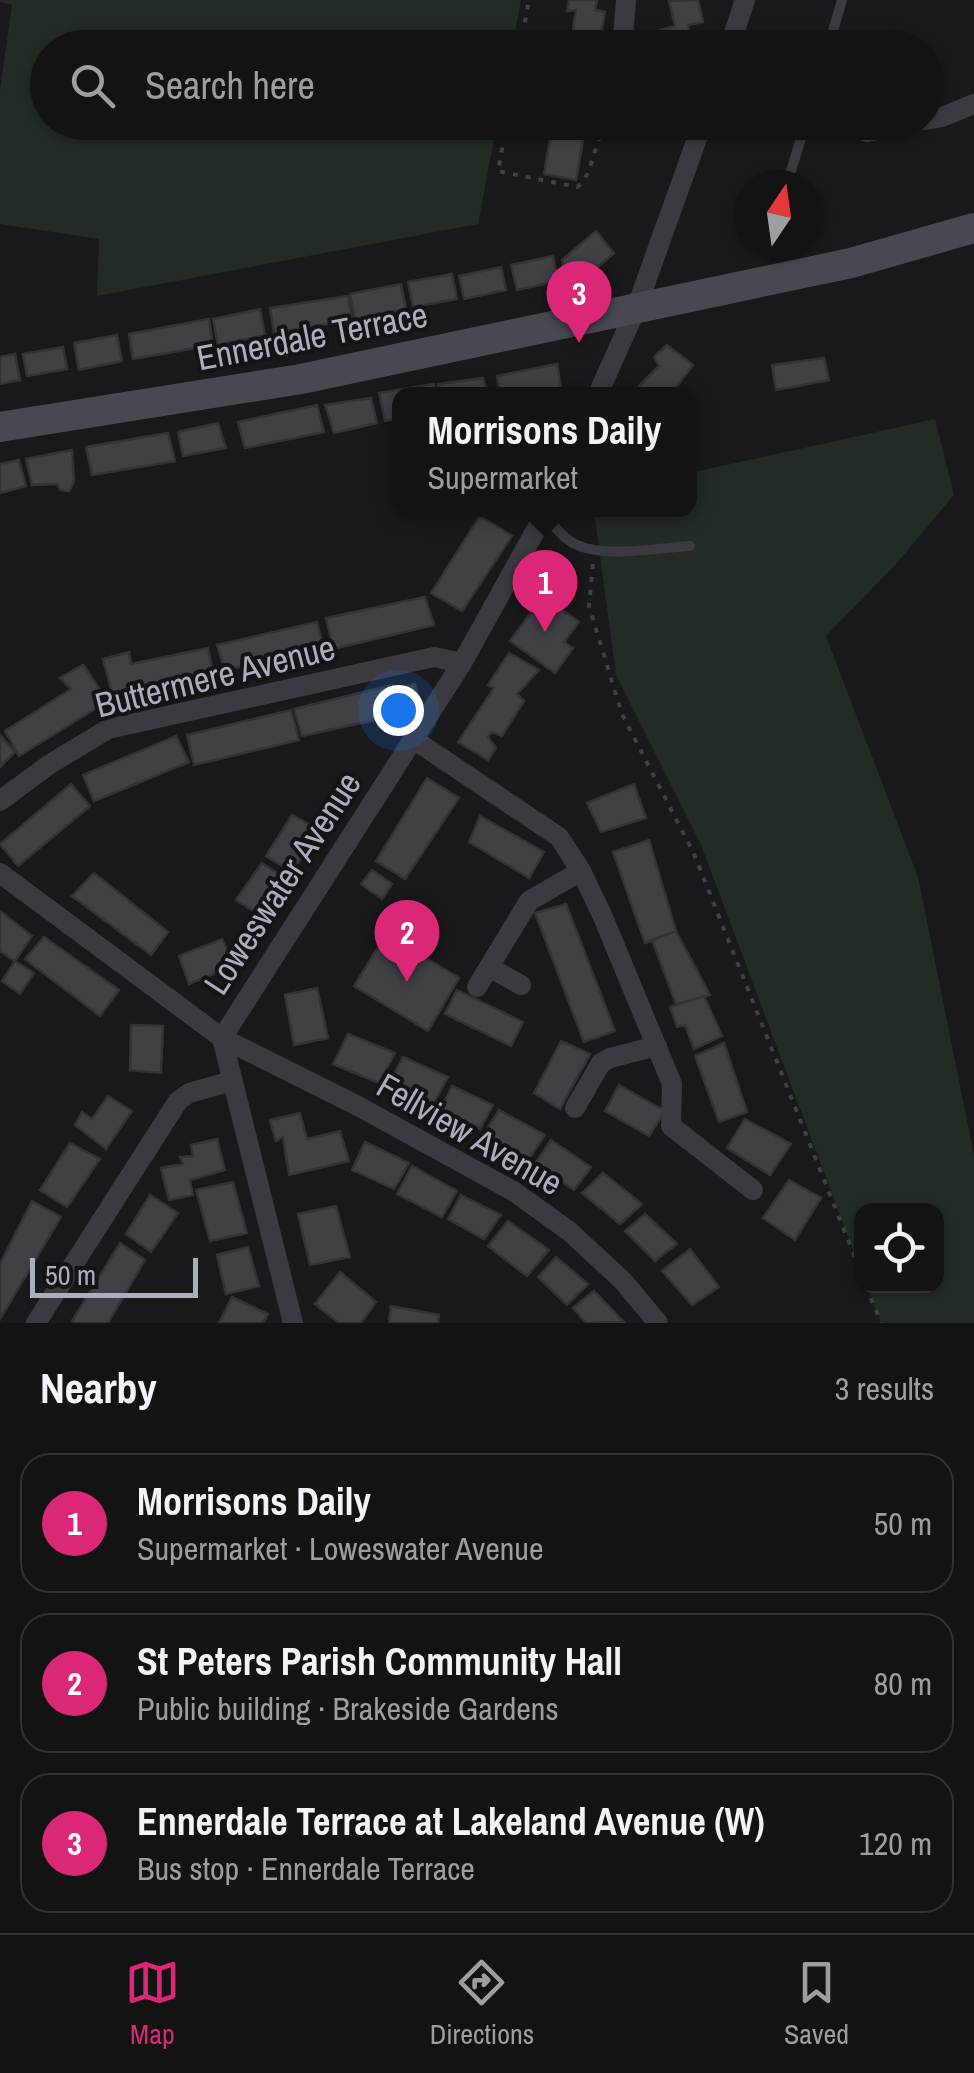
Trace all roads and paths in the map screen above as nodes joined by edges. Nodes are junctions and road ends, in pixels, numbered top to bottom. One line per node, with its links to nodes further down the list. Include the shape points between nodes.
1 (528, 0): 5 (path)
2 (626, 0): 6 (street)
3 (745, 0): 7 (street)
4 (842, 0): 8 (lane)
5 (523, 30)
6 (624, 30)
7 (734, 30)
8 (833, 30)
9 (974, 104): 10 (street)
10 (944, 117)
11 (503, 140): 12 (path, via 498,171 578,187)
12 (598, 140)
13 (697, 140): 17 (street)
14 (800, 140): 15 (lane)
15 (791, 170)
16 (974, 228): 17 (street, Ennerdale Terrace, via 851,263)
17 (636, 308): 18 (street); 19 (street, Ennerdale Terrace, via 301,379)
18 (601, 387)
19 (0, 428)
20 (543, 517): 24 (street, Loweswater Avenue)
21 (549, 517): 23 (lane, via 562,535)
22 (690, 546): 23 (lane)
23 (594, 550): 37 (path, via 590,606 622,714 694,854)
24 (462, 663): 25 (street, Loweswater Avenue); 26 (street, Buttermere Avenue, via 434,658 108,729)
25 (412, 739): 27 (street, via 559,837); 32 (street, Loweswater Avenue)
26 (0, 801)
27 (580, 871): 29 (street, via 529,901); 33 (street)
28 (0, 874): 32 (street, Fellview Avenue)
29 (489, 967): 30 (street); 31 (street)
30 (521, 985)
31 (478, 987)
32 (222, 1038): 34 (street, Loweswater Avenue); 41 (street, Fellview Avenue, via 513,1190 624,1281)
33 (658, 1046): 35 (street, via 601,1063); 36 (street, via 672,1084 671,1126)
34 (232, 1080): 39 (street, via 178,1101); 40 (street, Loweswater Avenue)
35 (574, 1108)
36 (753, 1190)
37 (854, 1255)
38 (869, 1293): 42 (path)
39 (36, 1323)
40 (292, 1323)
41 (658, 1323)
42 (881, 1323)

